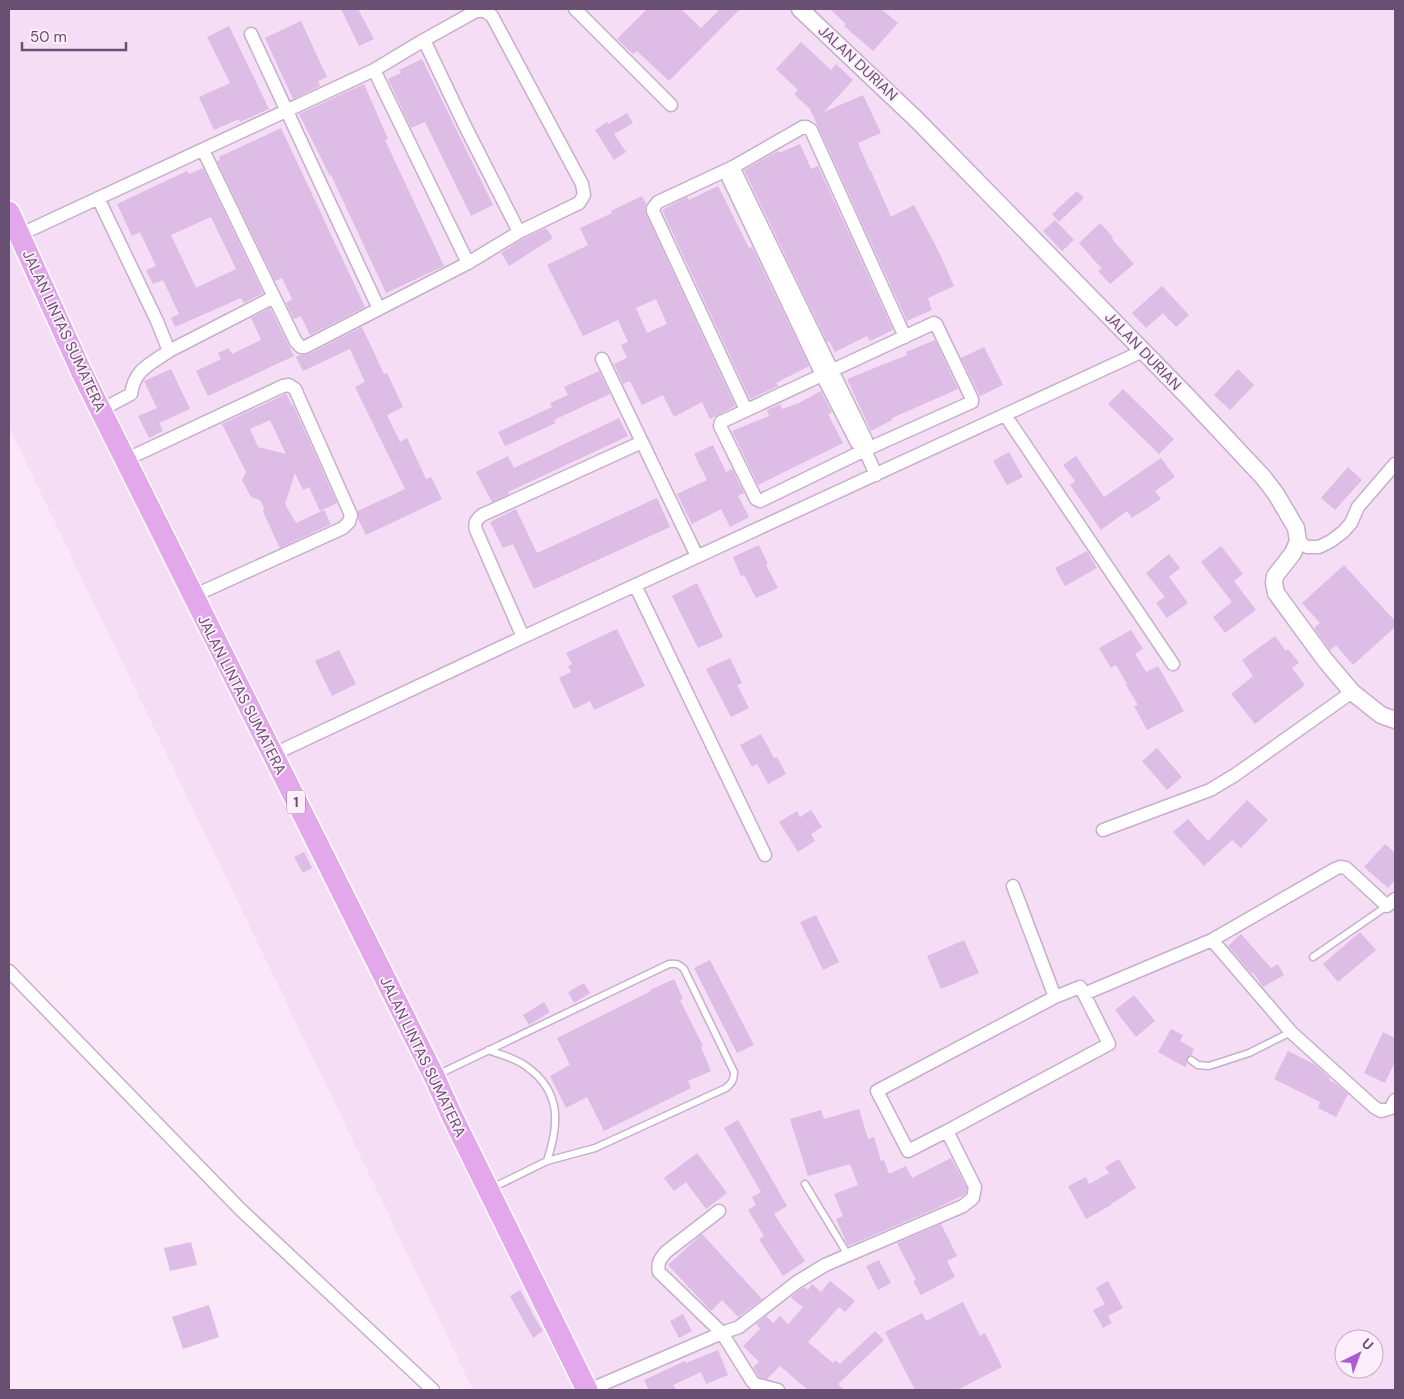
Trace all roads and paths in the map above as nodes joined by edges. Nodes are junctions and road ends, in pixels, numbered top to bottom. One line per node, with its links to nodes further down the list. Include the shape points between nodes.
1 (575, 9): 6 (street)
2 (800, 9): 19 (street, JALAN DURIAN, via 917,120)
3 (251, 34): 7 (street)
4 (424, 40): 5 (street); 12 (street); 12 (street, via 476,12 485,11 492,16 582,184 584,195 579,204)
5 (374, 70): 7 (street); 14 (street)
6 (671, 105)
7 (286, 111): 8 (street); 16 (street)
8 (203, 150): 10 (street); 15 (street)
9 (729, 169): 17 (street, via 803,127 809,128); 21 (street); 23 (street, via 658,202 653,211)
10 (98, 198): 13 (street); 18 (street)
11 (9, 212): 13 (highway, JALAN LINTAS SUMATERA / 1)
12 (519, 232): 14 (street)
13 (18, 235): 22 (highway, JALAN LINTAS SUMATERA / 1)
14 (468, 263): 16 (street)
15 (274, 297): 16 (street, via 296,342 305,348); 18 (street)
16 (379, 308)
17 (905, 337): 21 (street); 26 (street, via 936,324 972,400)
18 (168, 351): 22 (street, via 139,372 131,394)
19 (1143, 351): 24 (street); 30 (street, JALAN DURIAN, via 1263,478 1296,528)
20 (602, 360): 25 (street)
21 (827, 373): 23 (street); 26 (street, via 856,443)
22 (101, 410): 27 (highway, JALAN LINTAS SUMATERA / 1)
23 (746, 410): 26 (street, via 724,420 720,426 758,500)
24 (1005, 415): 29 (street); 35 (street)
25 (642, 442): 31 (street); 34 (street, via 477,519 476,530)
26 (865, 450): 29 (street)
27 (125, 460): 33 (highway, JALAN LINTAS SUMATERA / 1); 33 (street, via 283,386 290,385 295,389 351,515 349,522 343,528)
28 (1395, 464): 30 (street, via 1358,507 1344,532 1319,547)
29 (876, 475): 31 (street)
30 (1298, 541): 36 (street, via 1275,576 1276,593 1324,660)
31 (697, 556): 32 (street)
32 (636, 585): 34 (street); 40 (street)
33 (193, 596): 38 (highway, JALAN LINTAS SUMATERA / 1)
34 (523, 637): 38 (street)
35 (1173, 664)
36 (1352, 692): 37 (street, via 1381,715); 39 (street, via 1210,790)
37 (1395, 720)
38 (272, 755): 51 (highway, JALAN LINTAS SUMATERA / 1)
39 (1103, 830)
40 (765, 855)
41 (1013, 886): 47 (street)
42 (1391, 903): 43 (street, via 1346,868 1340,867); 44 (lane)
43 (1212, 940): 46 (street); 48 (street)
44 (1313, 957)
45 (9, 971): 60 (street, via 240,1208)
46 (1084, 994): 47 (street, via 1080,987); 53 (street, via 1109,1044)
47 (1055, 997): 53 (street, via 878,1091 908,1151)
48 (1291, 1032): 50 (lane, via 1249,1053 1209,1066); 52 (street, via 1374,1108 1392,1108)
49 (488, 1050): 51 (lane); 54 (lane, via 526,1066 550,1092 556,1112 555,1133); 54 (lane, via 669,964 679,964 684,969 734,1072 731,1083 595,1148)
50 (1190, 1060)
51 (434, 1076): 56 (highway, JALAN LINTAS SUMATERA / 1)
52 (1395, 1100)
53 (947, 1131): 58 (street, via 975,1187 972,1198 963,1206)
54 (547, 1161): 56 (lane)
55 (805, 1184): 58 (lane)
56 (489, 1190): 61 (highway, JALAN LINTAS SUMATERA / 1)
57 (719, 1211): 59 (street, via 666,1252 657,1266 659,1272)
58 (848, 1255): 59 (street, via 796,1282 739,1327)
59 (722, 1333): 61 (street); 62 (street, via 755,1384)
60 (433, 1390)
61 (588, 1390)
62 (778, 1390)

